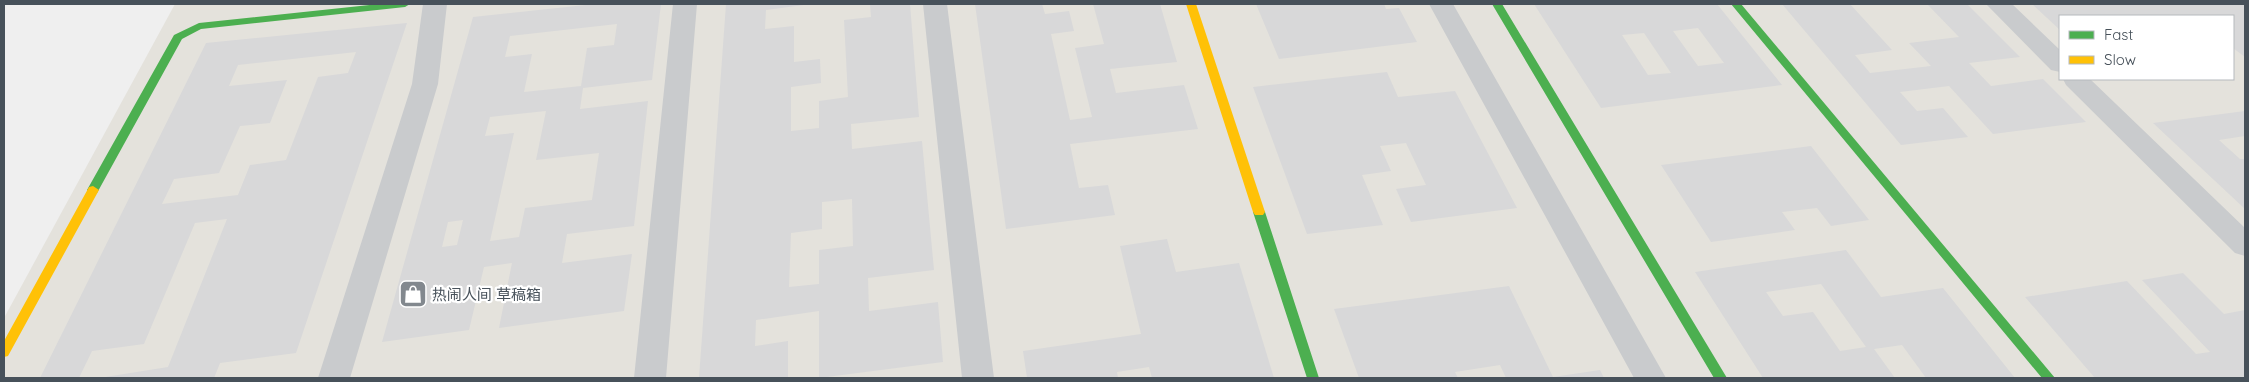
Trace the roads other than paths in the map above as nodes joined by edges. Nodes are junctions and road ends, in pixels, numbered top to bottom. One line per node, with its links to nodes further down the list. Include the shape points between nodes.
1 (406, 4): 13 (street, via 199,26 178,37)
2 (435, 4): 14 (street, via 425,84)
3 (685, 4): 15 (street)
4 (936, 4): 16 (street)
5 (1191, 4): 17 (street)
6 (1441, 4): 18 (street)
7 (1497, 4): 19 (street)
8 (1736, 4): 20 (street)
9 (1998, 4): 10 (street)
10 (2059, 63)
11 (2076, 80): 12 (street)
12 (2245, 245)
13 (4, 352)
14 (334, 378)
15 (650, 378)
16 (978, 378)
17 (1313, 378)
18 (1650, 378)
19 (1721, 378)
20 (2049, 378)

